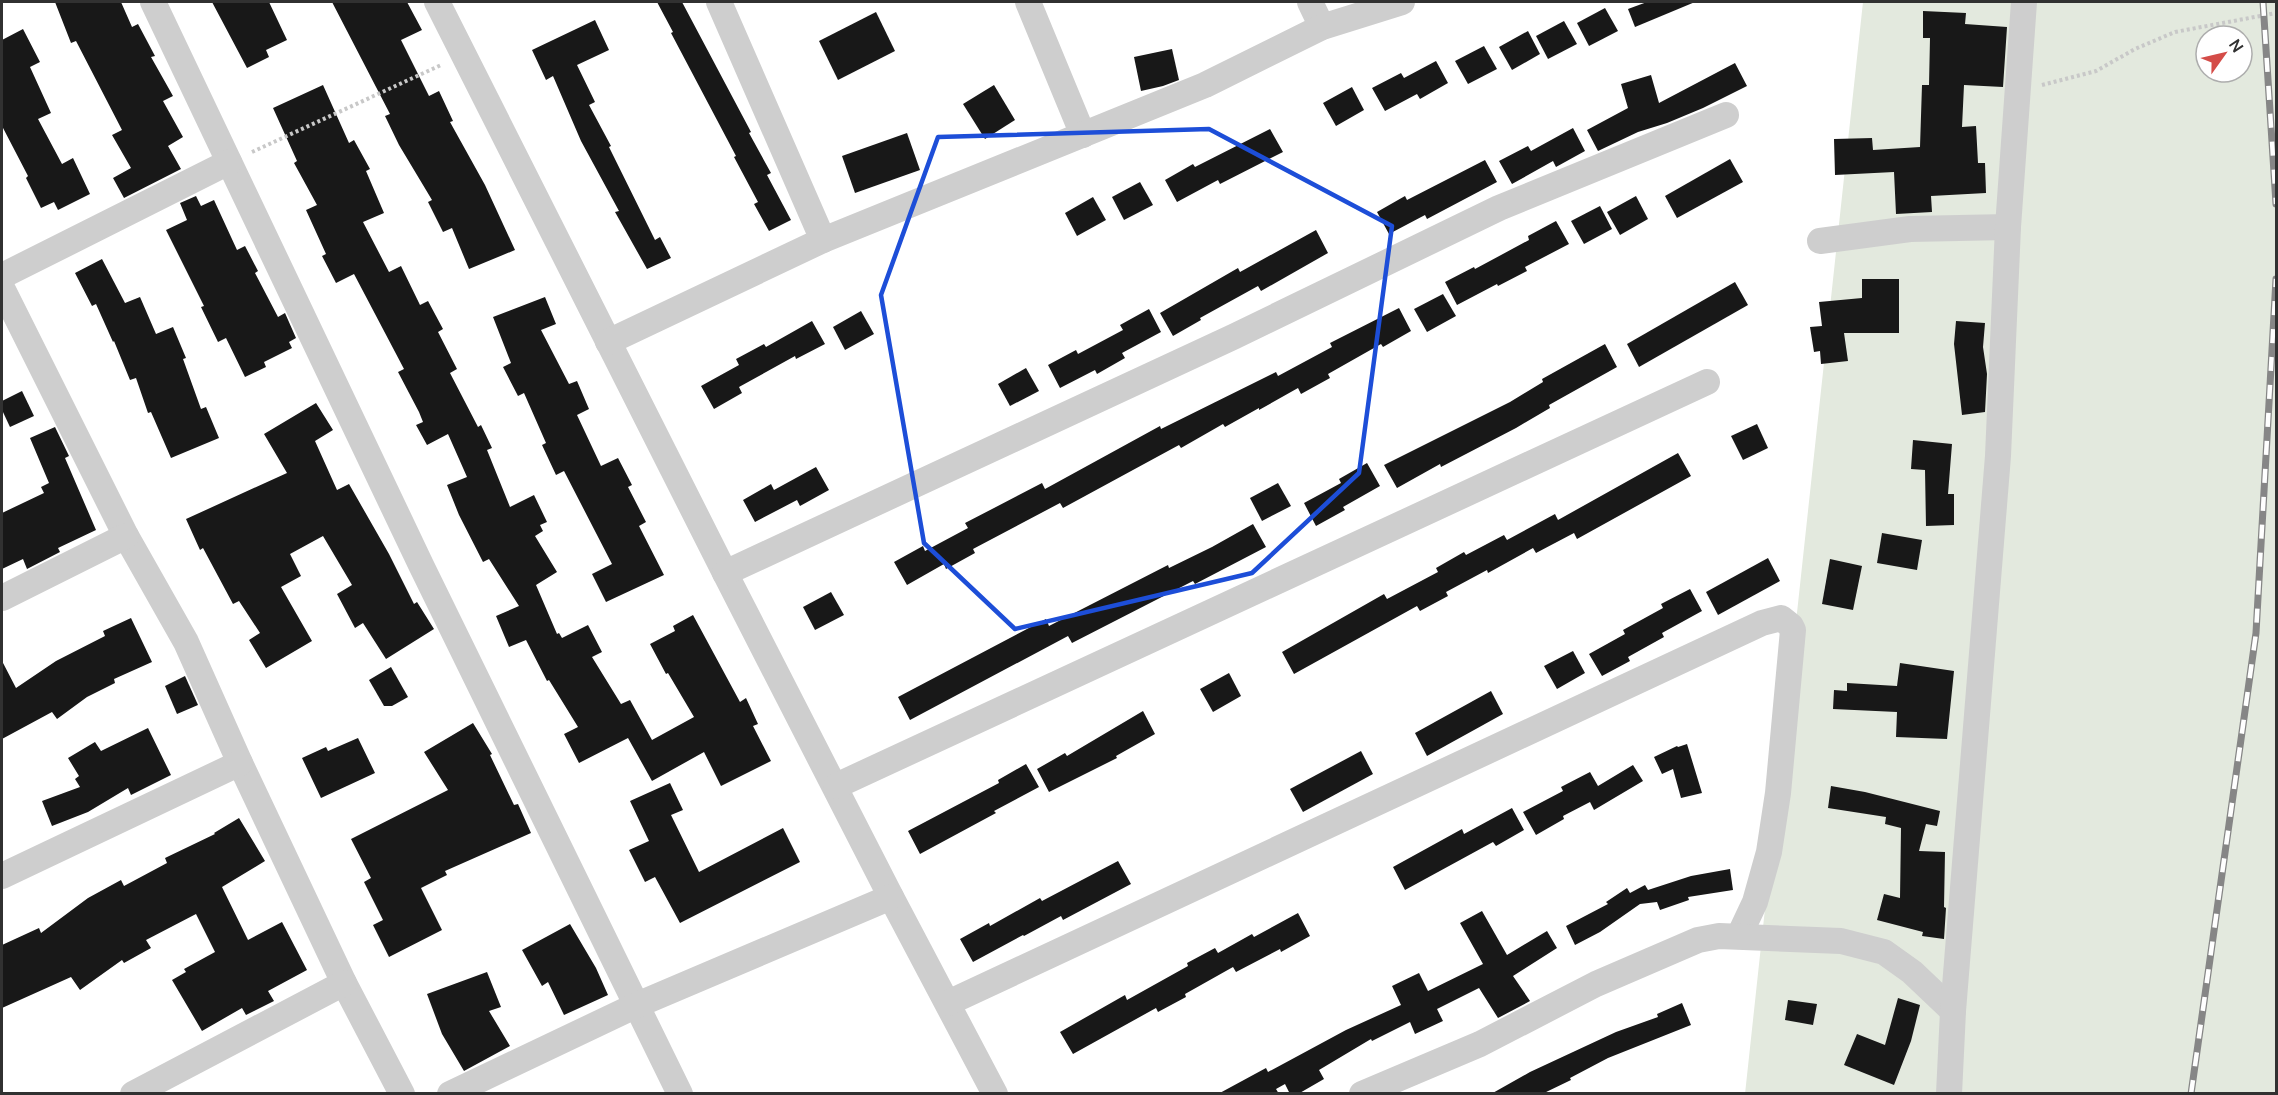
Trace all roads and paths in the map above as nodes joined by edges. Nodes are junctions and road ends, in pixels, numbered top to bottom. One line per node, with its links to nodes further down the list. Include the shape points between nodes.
1 (153, 2): 14 (street)
2 (437, 2): 10 (street)
3 (719, 2): 16 (street)
4 (1028, 2): 13 (street)
5 (1310, 2): 9 (street)
6 (1402, 2): 9 (street)
7 (2024, 2): 11 (street)
8 (2277, 13): 11 (path, via 2175,32 2096,71)
9 (1322, 27): 13 (street, via 1205,85)
10 (463, 55): 14 (path); 21 (street)
11 (2018, 92): 15 (street)
12 (1725, 115): 24 (street, via 1499,208 1233,337)
13 (1083, 135): 16 (street)
14 (229, 162): 18 (street); 33 (street)
15 (2008, 227): 17 (street, via 1910,229); 34 (street, via 1998,456)
16 (823, 240): 21 (street)
17 (1820, 241)
18 (2, 276)
19 (2, 288): 20 (street)
20 (10, 329): 23 (street)
21 (608, 342): 24 (street)
22 (1707, 382): 27 (street)
23 (126, 536): 25 (street); 26 (street, via 186,642)
24 (725, 573): 27 (street)
25 (2, 598)
26 (240, 763): 28 (street); 31 (street)
27 (836, 786): 29 (street)
28 (2, 876)
29 (891, 897): 32 (street); 33 (street)
30 (1739, 936): 32 (street, via 1755,902 1769,852 1778,793 1793,630 1781,618 1762,623); 34 (street, via 1841,941 1884,952); 40 (street, via 1719,936 1688,944 1596,984 1480,1044)
31 (345, 983): 35 (street); 36 (street)
32 (948, 1003): 39 (street)
33 (637, 1005): 37 (street); 38 (street)
34 (1953, 1011): 41 (street)
35 (133, 1094)
36 (402, 1094)
37 (450, 1094)
38 (680, 1094)
39 (995, 1094)
40 (1362, 1094)
41 (1949, 1094)

